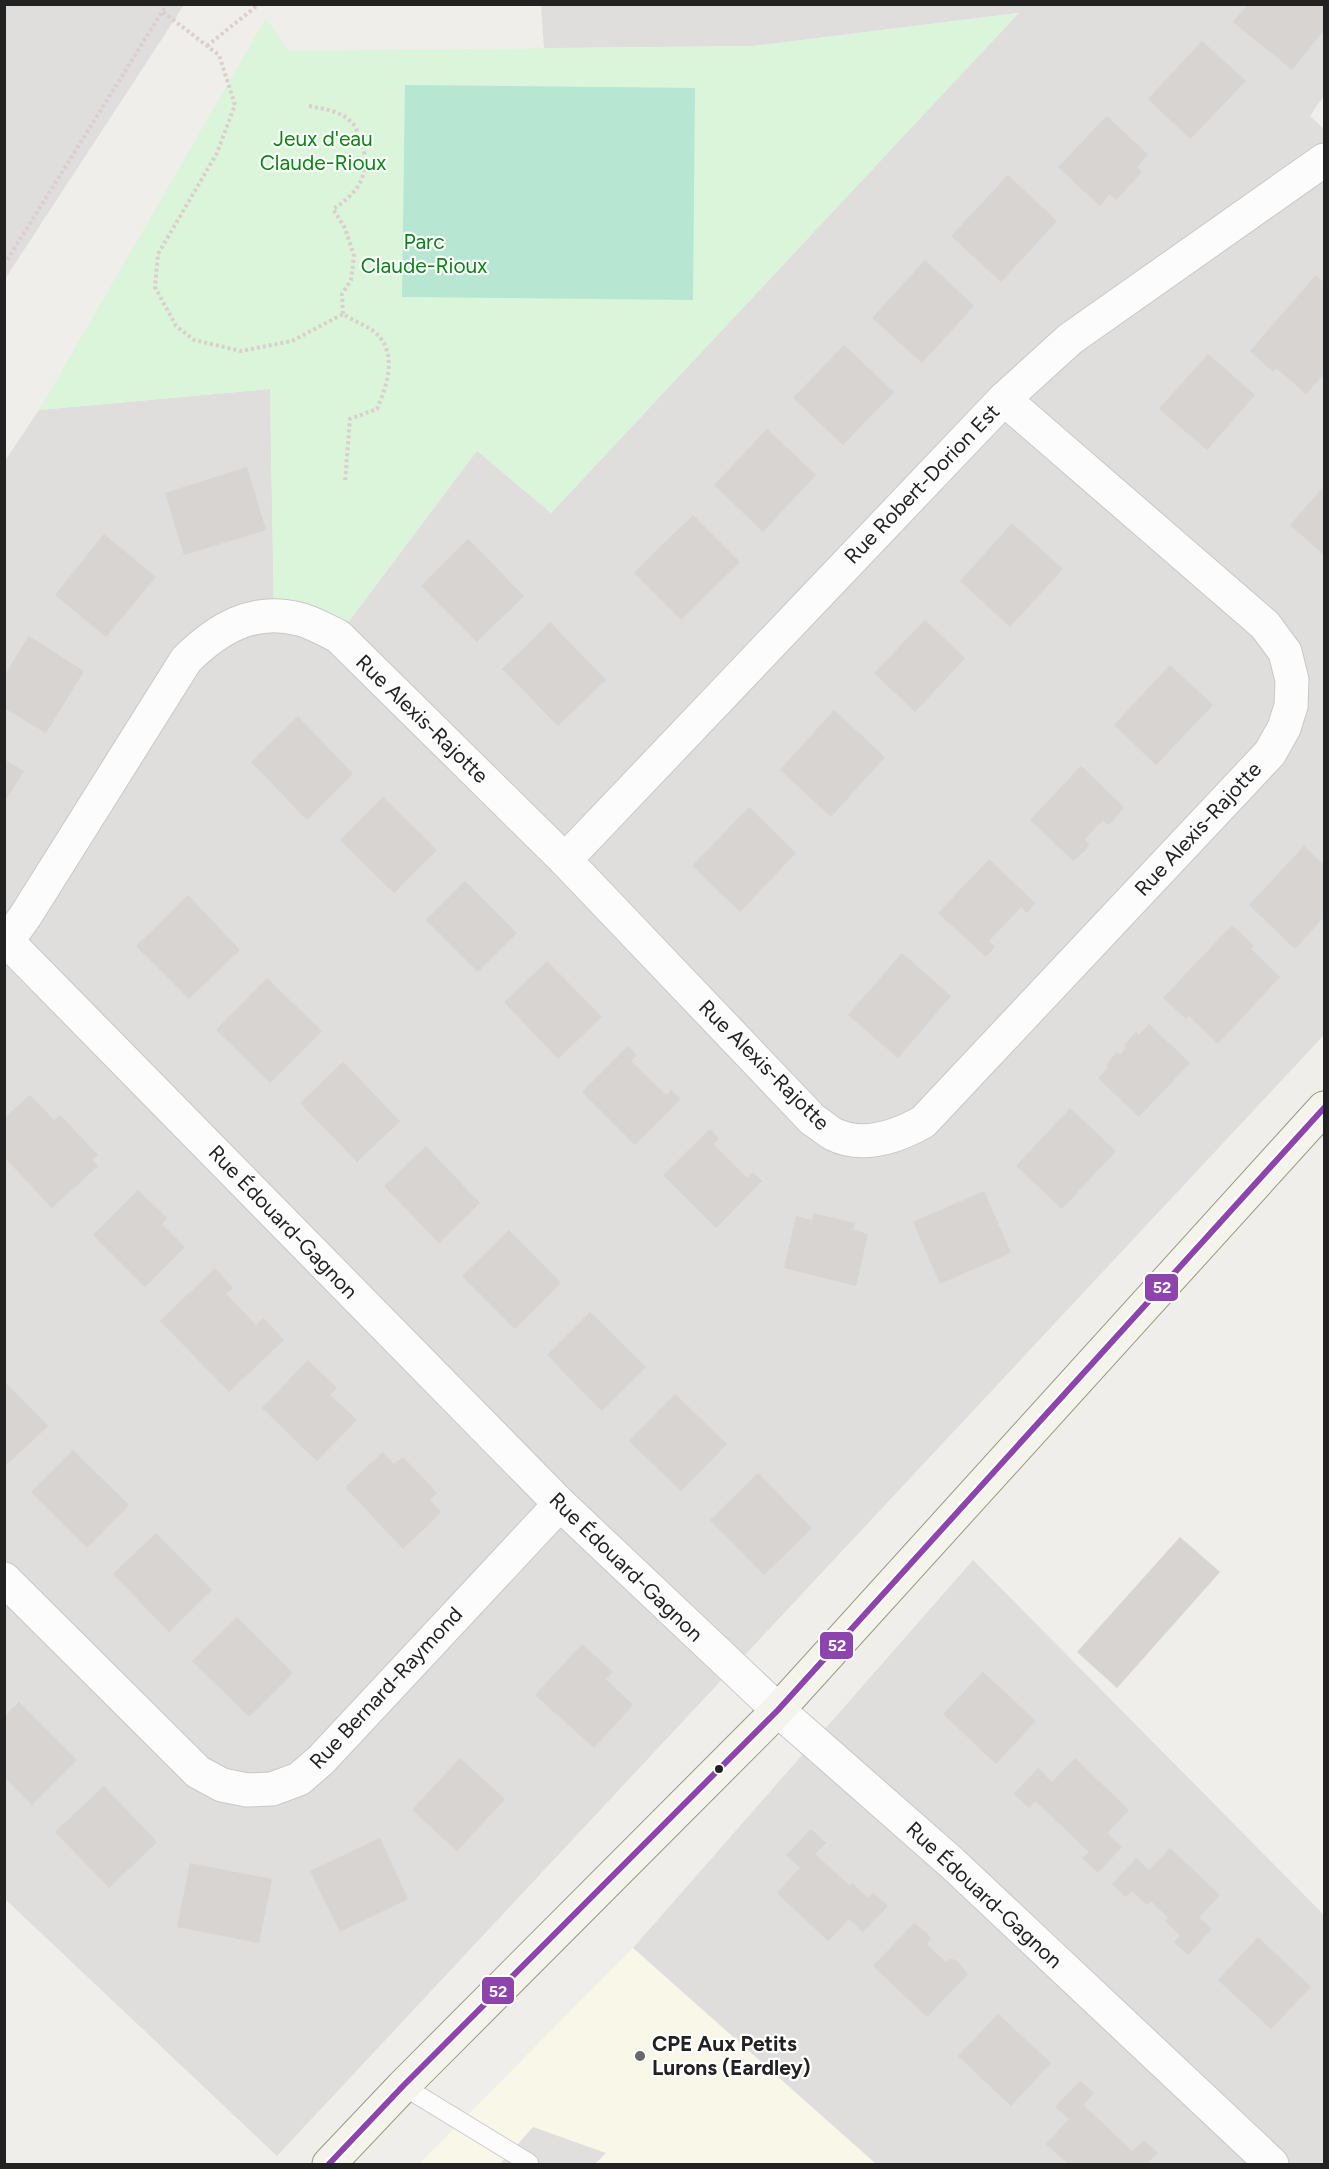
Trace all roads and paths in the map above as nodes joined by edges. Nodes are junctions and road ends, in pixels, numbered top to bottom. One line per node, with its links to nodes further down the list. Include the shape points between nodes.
1 (167, 4): 3 (path)
2 (259, 4): 4 (path)
3 (163, 12): 4 (path); 7 (path)
4 (207, 46): 8 (path, via 219,55 235,105 217,153 158,254 155,286 164,306 176,326 194,340 241,351 292,341)
5 (309, 106): 8 (path, via 334,111 354,123 364,151 363,178 348,199 333,209 345,228 354,256 351,280 342,294)
6 (1324, 160): 9 (street, Rue Robert-Dorion Est, via 1070,339)
7 (4, 265)
8 (343, 314): 10 (path, via 374,332 389,352 388,383 377,409 350,419)
9 (1004, 399): 11 (street, Rue Robert-Dorion Est); 11 (street, Rue Alexis-Rajotte, via 1265,625 1285,652 1292,680 1291,706 1270,753 923,1122 902,1134 854,1140 833,1134 813,1120)
10 (345, 482)
11 (565, 860): 12 (street, Rue Alexis-Rajotte, via 338,636 300,619 274,615 251,618 206,641 186,660)
12 (6, 943): 14 (street, Rue Édouard-Gagnon)
13 (1324, 1108): 16 (main road)
14 (560, 1504): 15 (street, Rue Bernard-Raymond, via 321,1760 298,1779 272,1789 222,1785 198,1772); 16 (street, Rue Édouard-Gagnon)
15 (4, 1579)
16 (778, 1710): 17 (main road); 20 (street, Rue Édouard-Gagnon, via 952,1863)
17 (403, 2086): 18 (main road); 19 (lane)
18 (329, 2164)
19 (527, 2164)
20 (1272, 2164)

